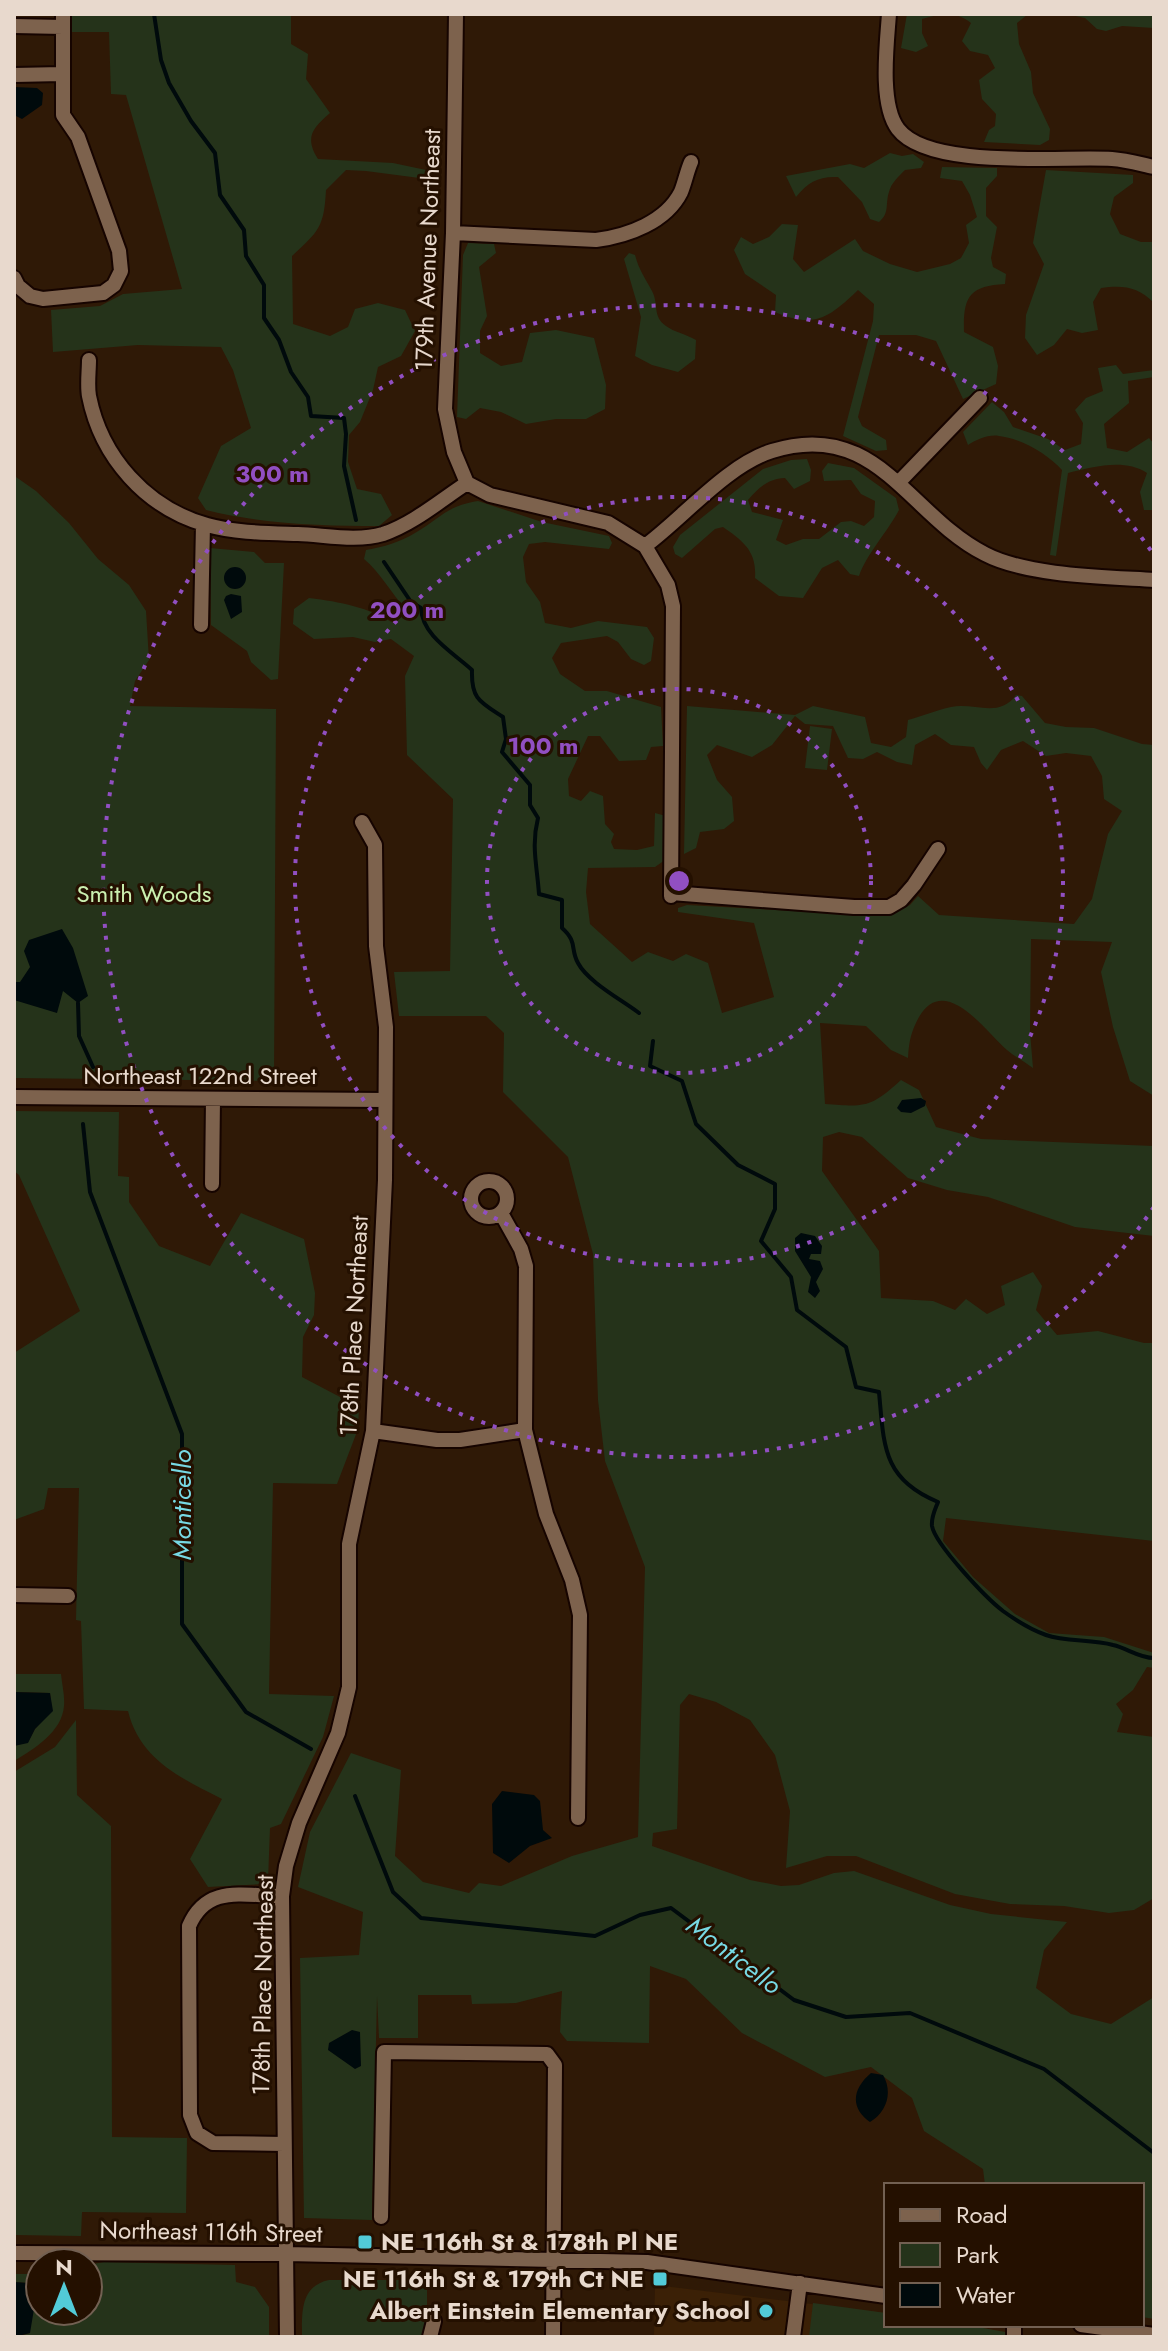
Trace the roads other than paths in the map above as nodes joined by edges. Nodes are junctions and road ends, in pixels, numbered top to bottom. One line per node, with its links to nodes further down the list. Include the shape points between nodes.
1 (456, 14): 9 (street, 179th Avenue Northeast)
2 (889, 14): 8 (street, via 886,83 891,112 898,129 912,140 960,155 1114,159)
3 (63, 20): 4 (street); 5 (street)
4 (14, 26)
5 (62, 74): 6 (street); 10 (street, via 63,115 78,137 119,251 121,271 103,293 43,299 30,296)
6 (14, 75)
7 (691, 162): 9 (street, via 680,193 666,211 617,238)
8 (1154, 167)
9 (453, 233): 14 (street, 179th Avenue Northeast, via 445,409)
10 (14, 278)
11 (89, 360): 15 (street, via 89,394 102,439 120,467 149,497)
12 (980, 398): 13 (street)
13 (899, 482): 16 (street, via 855,452 834,446 770,452 723,478); 17 (street, via 986,555 1062,573)
14 (467, 483): 15 (street, via 382,534 243,531); 16 (street, via 490,495 608,523)
15 (203, 524): 18 (street)
16 (645, 546): 20 (street, via 668,585 673,606 671,894 889,907 914,885)
17 (1154, 580)
18 (201, 625)
19 (362, 822): 23 (street, 178th Place Northeast, via 375,845)
20 (938, 849)
21 (14, 1097): 22 (street, Northeast 122nd Street)
22 (213, 1099): 23 (street, Northeast 122nd Street); 24 (street)
23 (385, 1100): 27 (street, 178th Place Northeast)
24 (212, 1184)
25 (501, 1213): 26 (street, via 526,1266)
26 (525, 1430): 27 (street, via 460,1440); 30 (street, via 580,1615)
27 (373, 1431): 31 (street, 178th Place Northeast, via 349,1544 349,1687 338,1733 299,1823)
28 (14, 1595): 29 (street)
29 (68, 1596)
30 (578, 1818)
31 (282, 1896): 32 (street, 178th Place Northeast); 32 (street, via 215,1896 195,1911 189,1926 190,2115 197,2133 213,2143)
32 (284, 2144): 35 (street, 178th Place Northeast)
33 (381, 2217): 36 (street, via 384,2052 547,2054 555,2065)
34 (14, 2253): 35 (street, Northeast 116th Street)
35 (287, 2254): 36 (street, Northeast 116th Street); 42 (street, 178th Place Northeast)
36 (553, 2260): 37 (street, Northeast 116th Street, via 647,2262); 44 (street)
37 (800, 2283): 38 (street, Northeast 116th Street); 45 (street)
38 (884, 2296)
39 (434, 2321): 43 (street)
40 (1096, 2332): 41 (street)
41 (1154, 2335)
42 (287, 2337)
43 (430, 2337)
44 (553, 2337)
45 (793, 2337)

